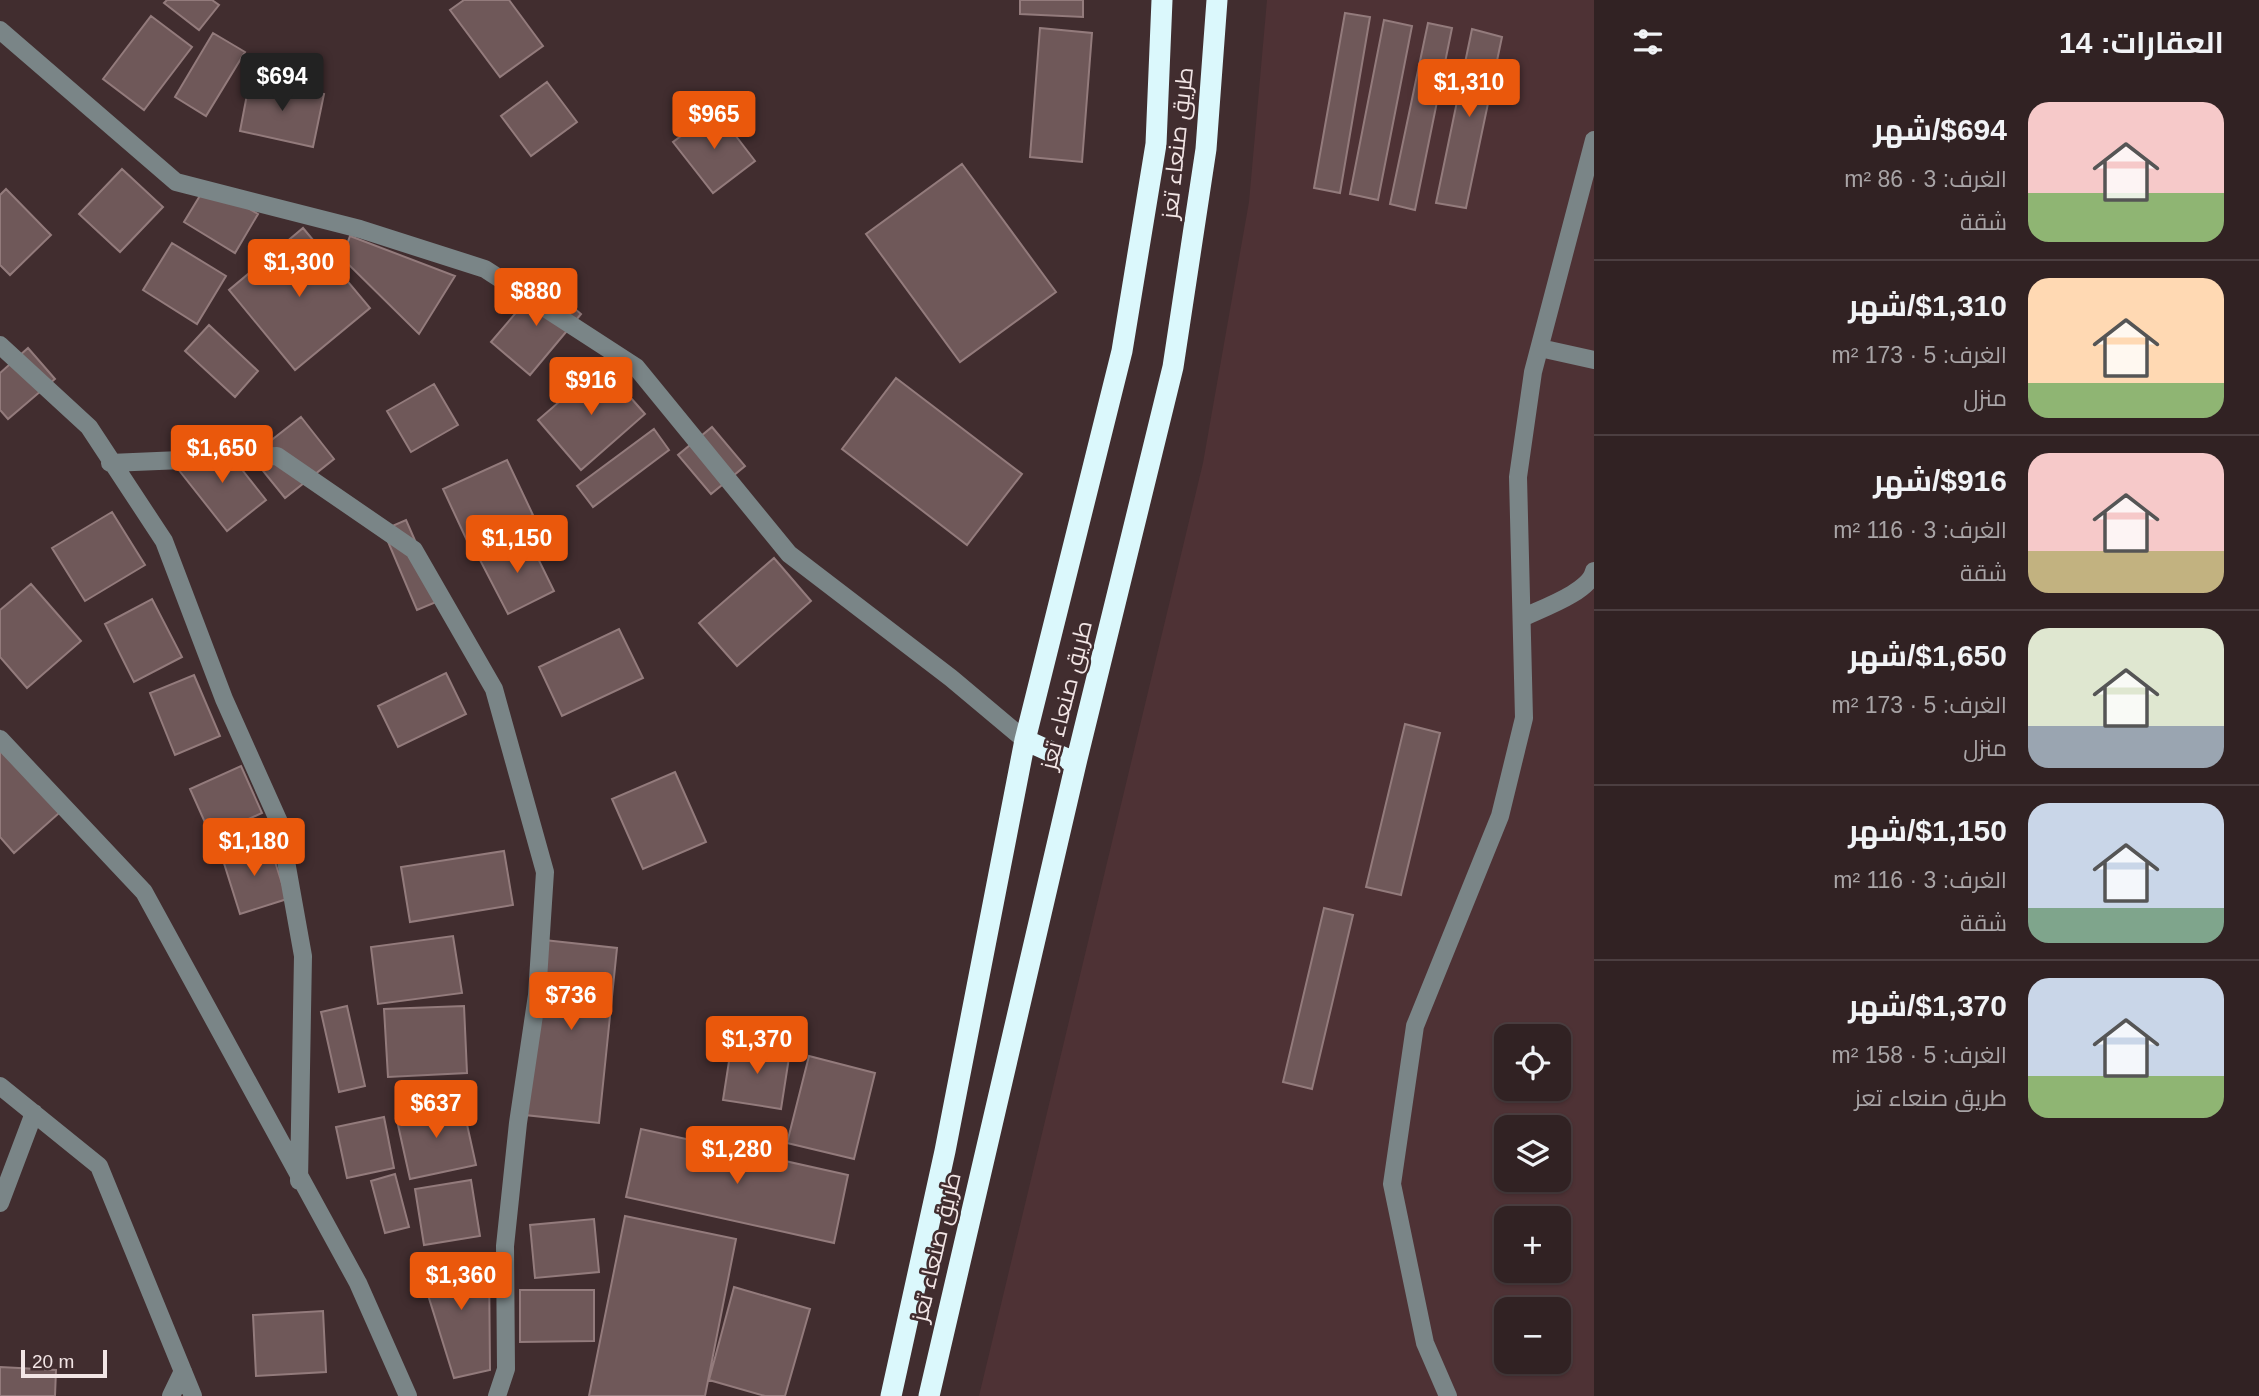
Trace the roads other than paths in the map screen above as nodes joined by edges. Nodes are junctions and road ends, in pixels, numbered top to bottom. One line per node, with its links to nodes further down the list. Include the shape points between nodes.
1 (1162, 0): 12 (highway, طريق صنعاء تعز, via 1156,144 1122,351)
2 (1217, 0): 13 (highway, طريق صنعاء تعز, via 1206,149 1173,367)
3 (1, 32): 12 (street, via 176,182 360,229 485,269 636,367 789,554)
4 (1594, 139): 6 (street)
5 (0, 345): 8 (street, via 89,427)
6 (1540, 348): 7 (street); 10 (street, via 1518,477)
7 (1594, 360)
8 (110, 463): 16 (street, via 164,541 224,699 279,822 303,956); 22 (street, via 277,456 414,550 494,689 545,872 537,995 517,1124 505,1246 506,1369)
9 (1594, 571): 10 (street, via 1577,592)
10 (1522, 618): 25 (street, via 1524,718 1500,816 1415,1026 1392,1184 1425,1343)
11 (0, 739): 16 (street, via 144,892)
12 (1024, 740): 13 (highway); 23 (highway, طريق صنعاء تعز, via 945,1151)
13 (1076, 763): 24 (highway, طريق صنعاء تعز)
14 (0, 1086): 15 (street)
15 (34, 1113): 17 (street); 18 (street, via 99,1166)
16 (299, 1181): 21 (street, via 358,1283)
17 (0, 1203)
18 (183, 1371): 19 (street); 20 (street)
19 (171, 1396)
20 (193, 1396)
21 (408, 1396)
22 (497, 1396)
23 (891, 1396)
24 (929, 1396)
25 (1448, 1396)

